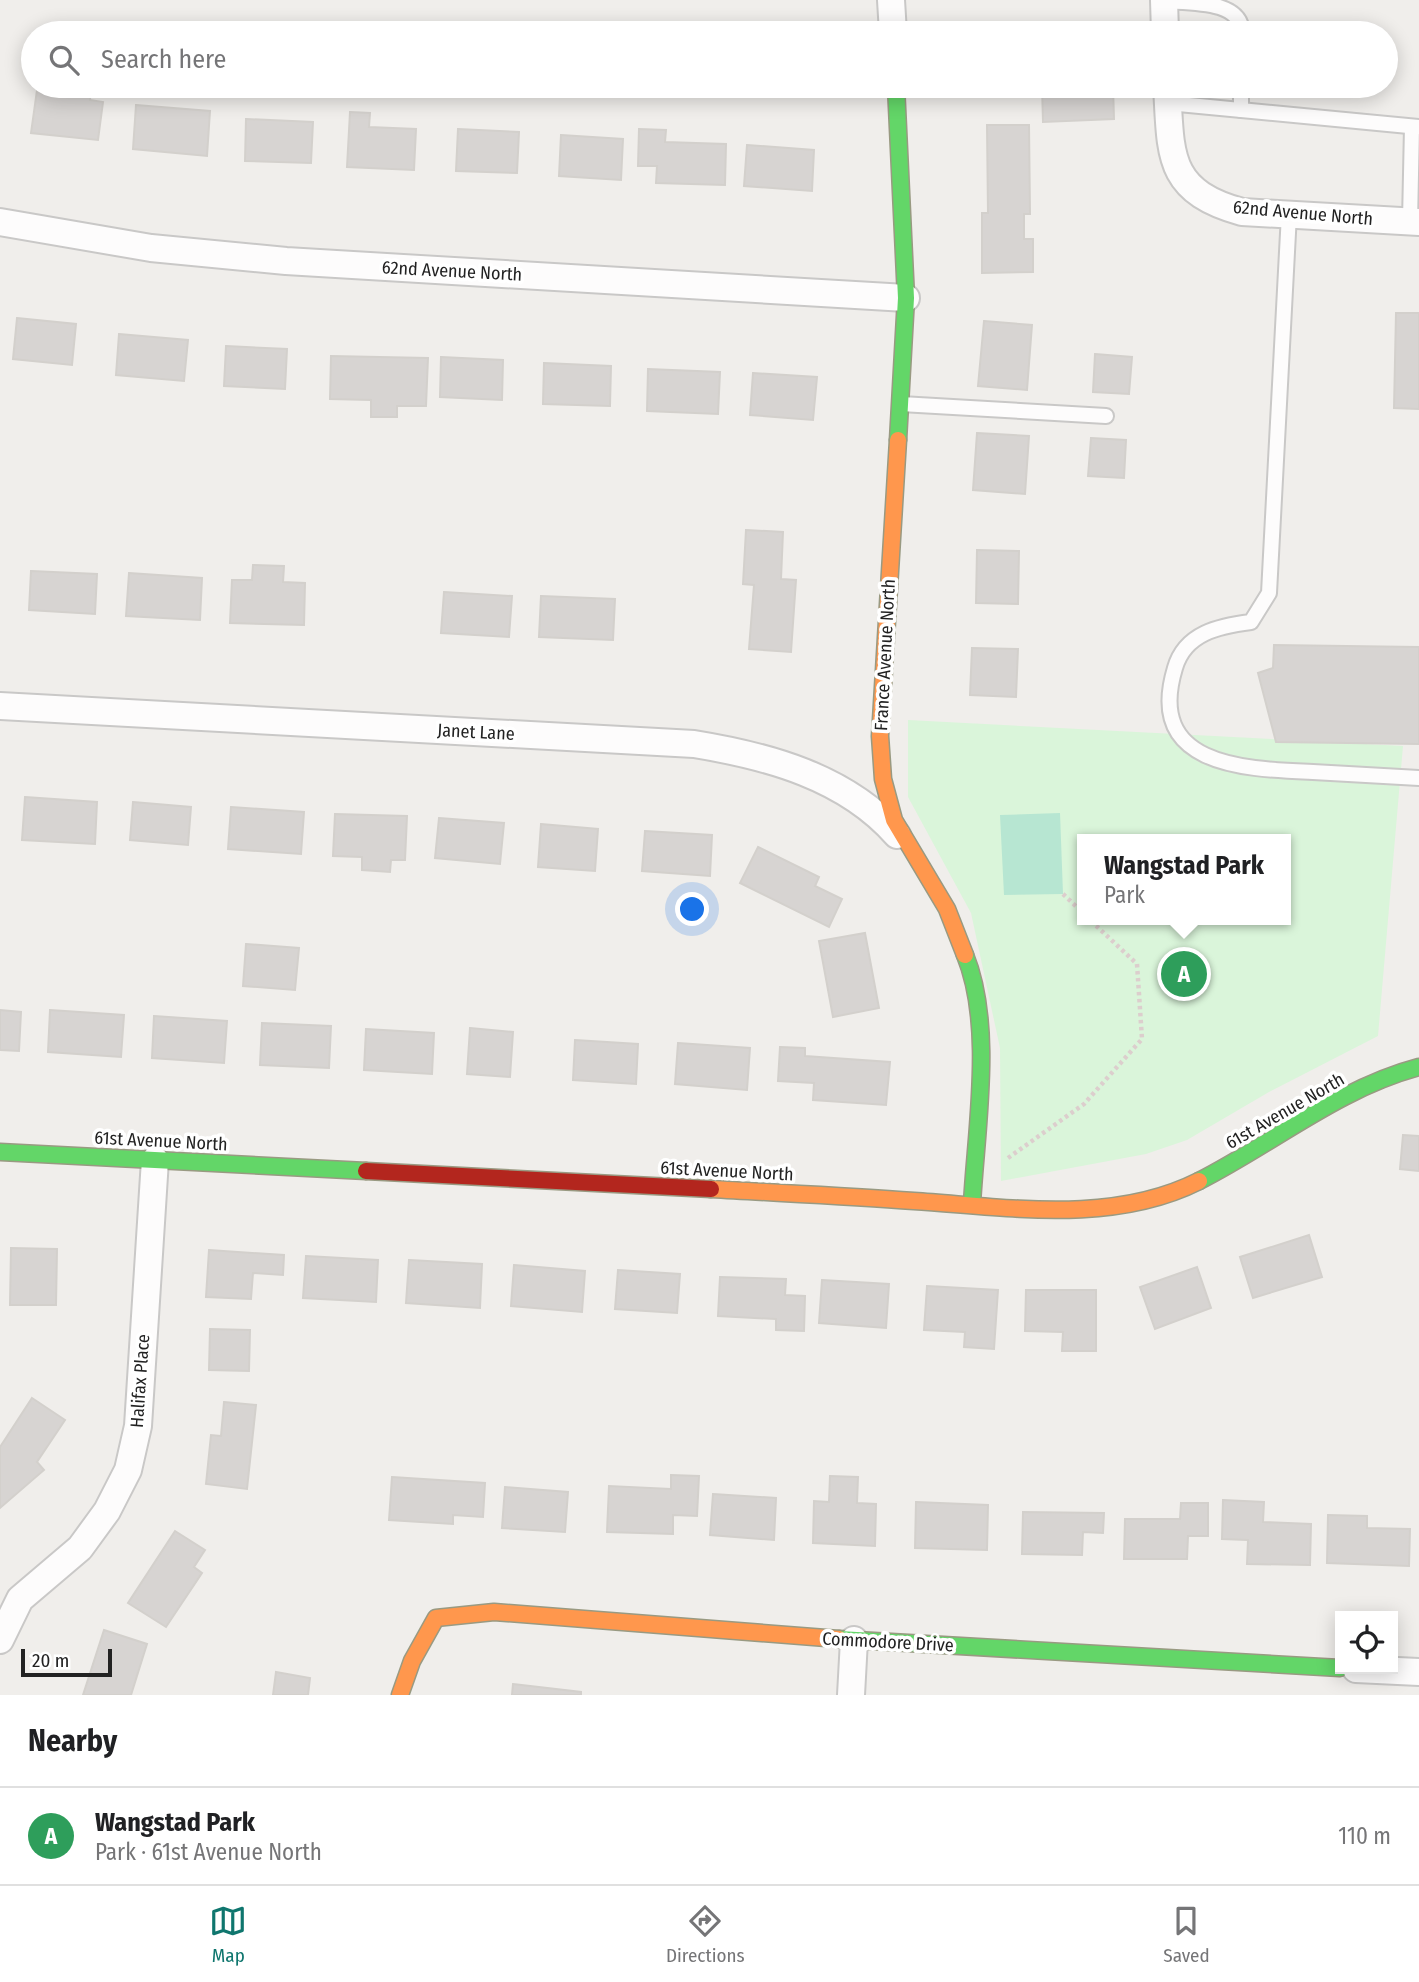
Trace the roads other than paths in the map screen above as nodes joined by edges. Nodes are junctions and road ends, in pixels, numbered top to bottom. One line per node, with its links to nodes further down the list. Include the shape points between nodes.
1 (891, 0): 3 (street)
2 (1164, 1): 4 (street); 5 (lane, via 1223,4)
3 (892, 21)
4 (1165, 21)
5 (1240, 21)
6 (896, 98): 15 (street, France Avenue North)
7 (1168, 98): 12 (street, 62nd Avenue North, via 1170,143 1177,168 1192,190 1215,204 1242,212)
8 (1186, 98): 10 (lane)
9 (1241, 98): 10 (lane)
10 (1241, 110): 11 (lane)
11 (1416, 127): 13 (lane)
12 (1289, 214): 13 (street, 62nd Avenue North); 19 (lane, via 1269,593 1251,622 1221,626 1193,639 1176,663 1169,688 1172,718 1186,743 1209,760 1244,769)
13 (1414, 221)
14 (0, 222): 15 (street, 62nd Avenue North, via 151,248 286,261)
15 (906, 298): 16 (street, France Avenue North)
16 (899, 403): 17 (lane); 20 (street, France Avenue North, via 880,736 883,779 894,820)
17 (1107, 416)
18 (0, 706): 20 (street, Janet Lane, via 694,744 739,751 804,771 855,799 889,825)
19 (1419, 778)
20 (917, 858): 24 (street, France Avenue North, via 960,942 979,1020)
21 (1419, 1067): 24 (street, 61st Avenue North, via 1337,1100 1242,1159 1183,1189 1119,1206 1054,1210)
22 (0, 1152): 23 (street, 61st Avenue North)
23 (155, 1160): 24 (street, 61st Avenue North); 25 (street, Halifax Place, via 138,1426 128,1470 107,1511 80,1548)
24 (972, 1204)
25 (10, 1597): 26 (street, Halifax Place)
26 (0, 1640)
27 (854, 1640): 28 (street, Commodore Drive); 31 (street, Commodore Drive, via 494,1612 436,1618 412,1661); 32 (street)
28 (1335, 1668)
29 (1398, 1671): 30 (street)
30 (1419, 1672)
31 (400, 1695)
32 (851, 1695)

